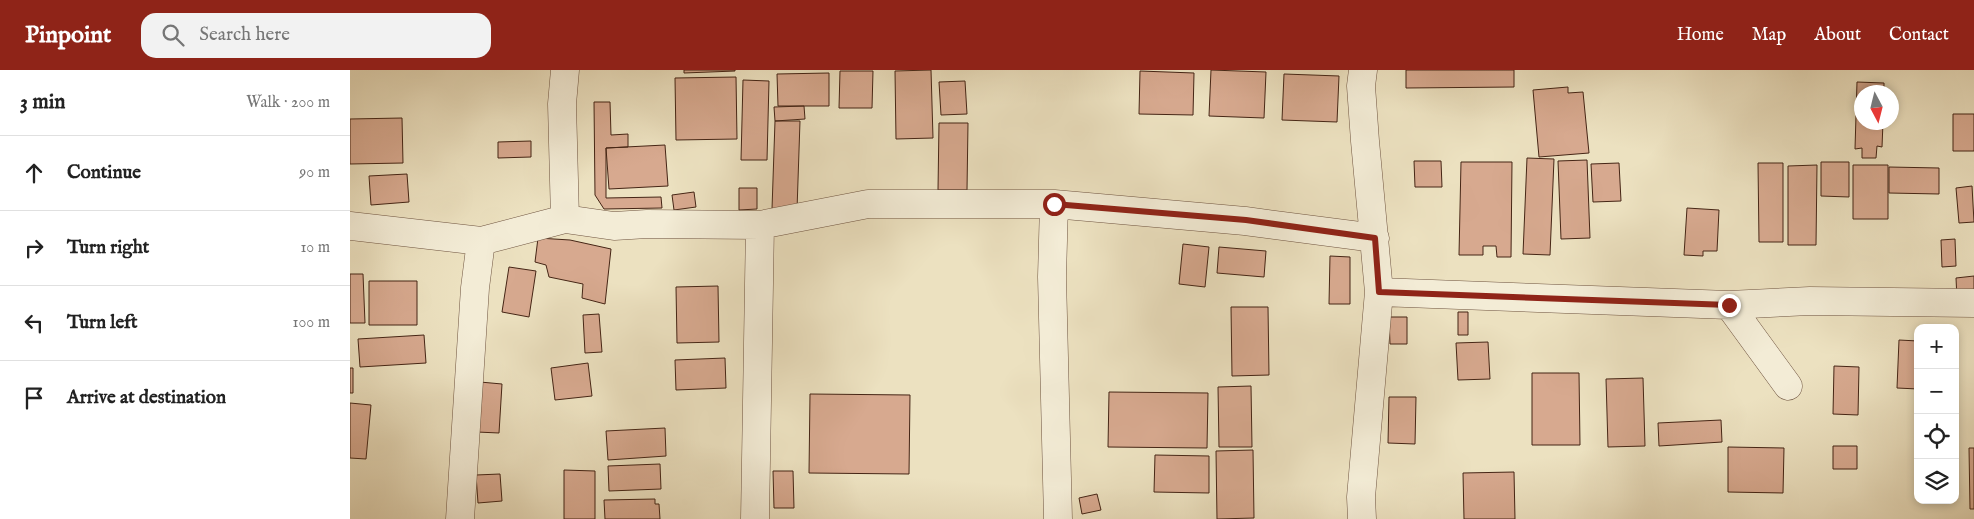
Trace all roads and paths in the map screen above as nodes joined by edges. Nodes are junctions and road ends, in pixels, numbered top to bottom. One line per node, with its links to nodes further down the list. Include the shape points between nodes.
1 (565, 70): 4 (street, via 562,104)
2 (1363, 70): 7 (street, via 1361,86)
3 (1054, 204): 5 (street, via 868,204); 7 (street, via 1246,220); 15 (street, via 1052,277)
4 (565, 219): 5 (street, via 614,226); 8 (street)
5 (760, 225): 14 (street)
6 (350, 226): 8 (street)
7 (1375, 238): 9 (street)
8 (481, 241): 13 (street)
9 (1379, 292): 11 (street); 16 (street, via 1360,497)
10 (1974, 303): 11 (street, via 1810,301)
11 (1729, 305): 12 (street)
12 (1788, 386)
13 (460, 519)
14 (755, 519)
15 (1058, 519)
16 (1362, 519)

